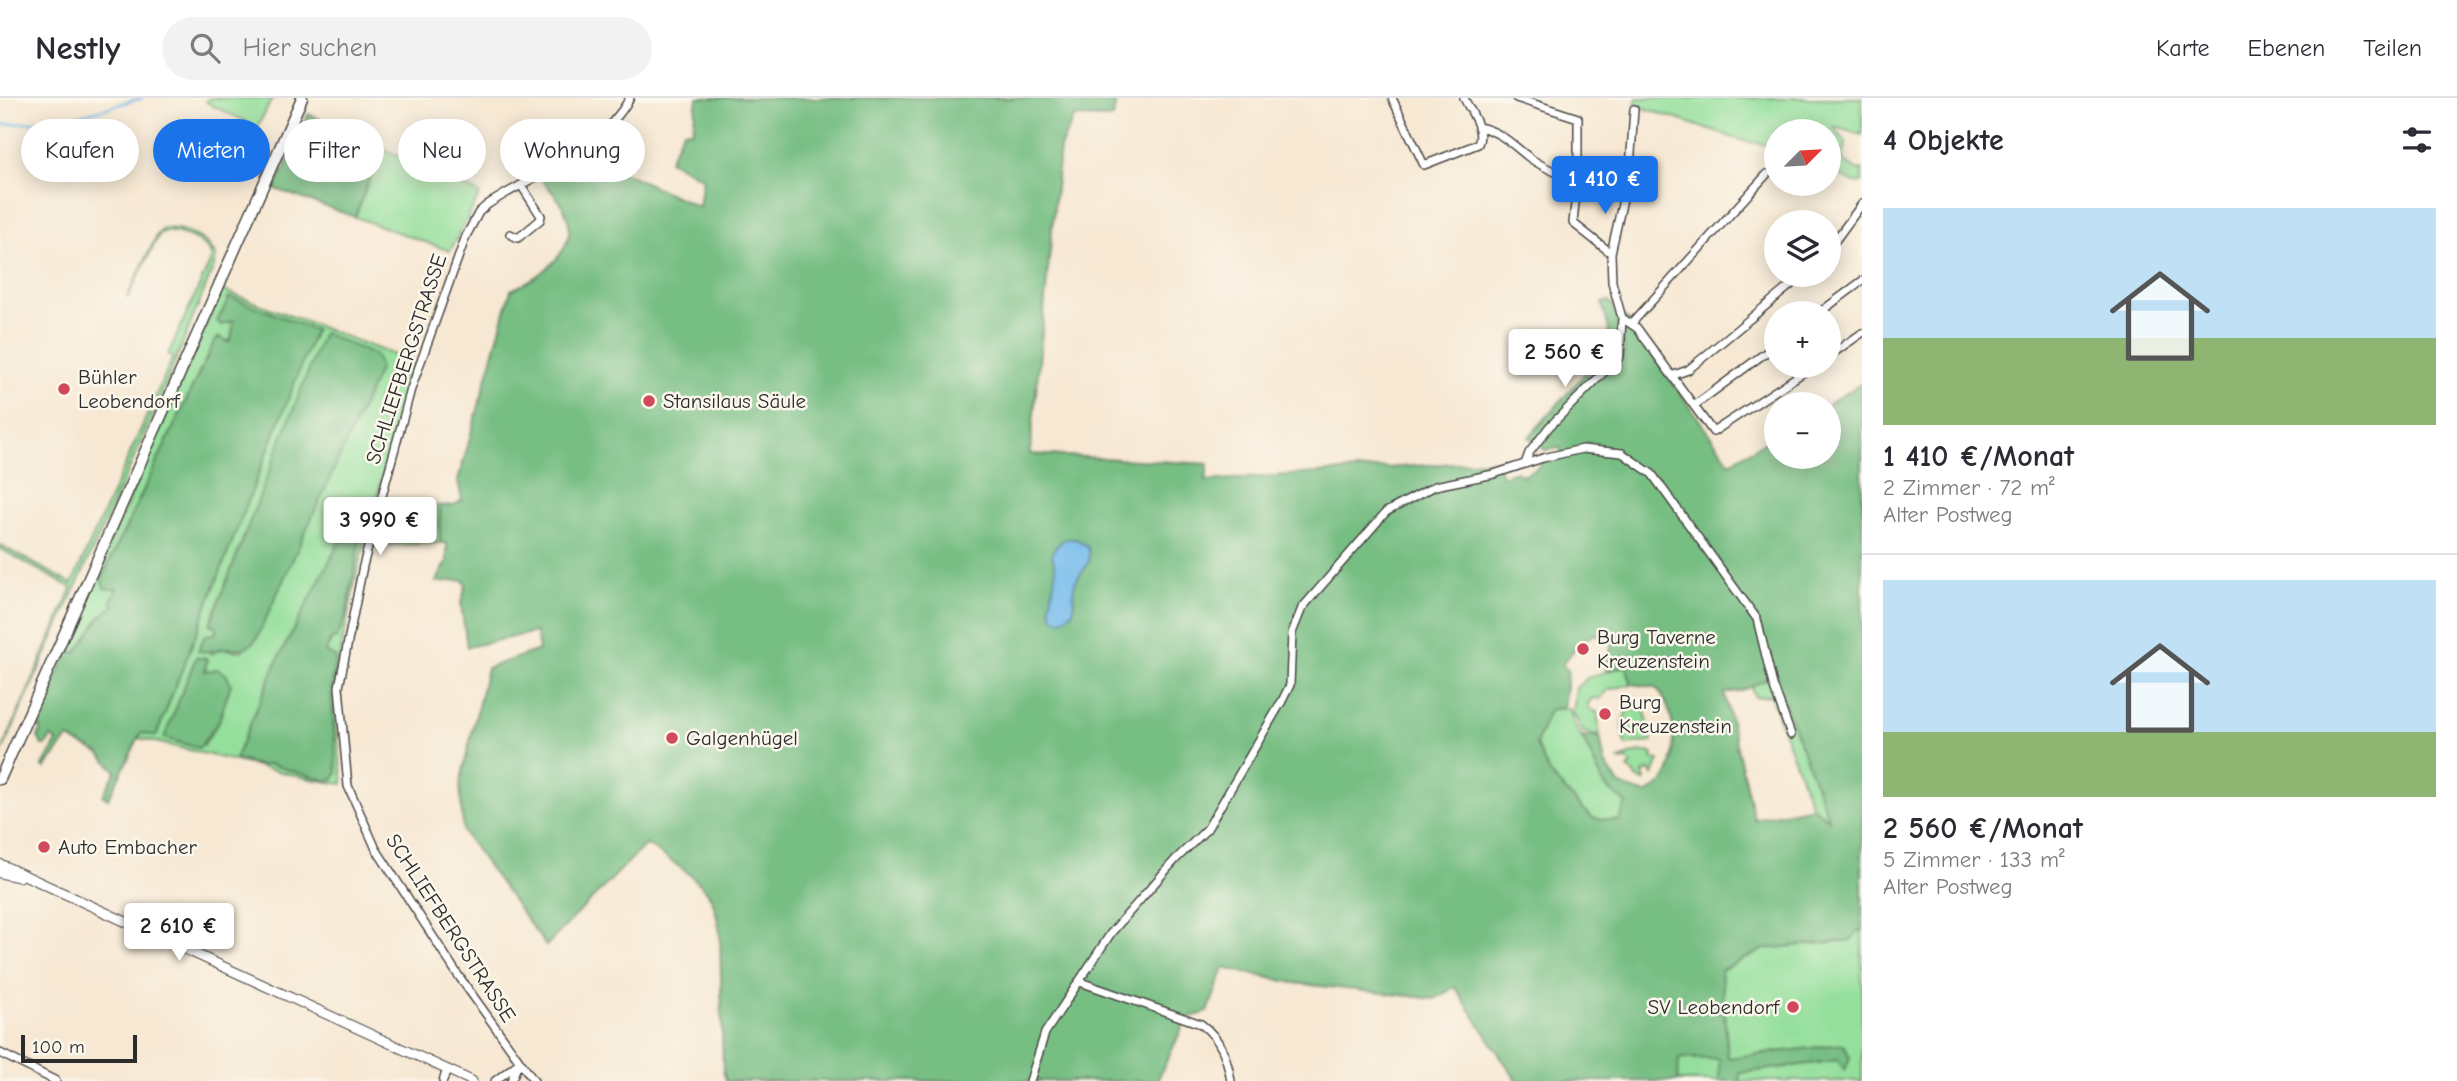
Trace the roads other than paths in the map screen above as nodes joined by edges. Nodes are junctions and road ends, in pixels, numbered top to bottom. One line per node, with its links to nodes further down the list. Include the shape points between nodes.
1 (302, 98): 28 (main road)
2 (630, 98): 10 (street, SCHLIEFBERGSTRASSE, via 599,136)
3 (1392, 98): 7 (street, via 1424,165 1472,149 1481,138)
4 (1464, 98): 7 (street)
5 (1516, 98): 9 (street, via 1578,118)
6 (1634, 109): 14 (street, via 1630,168)
7 (1478, 127): 9 (street)
8 (1764, 177): 19 (street)
9 (1577, 182): 14 (street, via 1573,223)
10 (521, 186): 13 (street, via 541,216 518,238); 34 (street, SCHLIEFBERGSTRASSE, via 479,212 439,306 377,514 339,687 344,762 357,811 400,888)
11 (1862, 204): 12 (street)
12 (1841, 233)
13 (510, 234)
14 (1611, 253): 18 (street, via 1612,282)
15 (1862, 281): 17 (street)
16 (1788, 287): 23 (street, via 1688,369)
17 (1835, 301)
18 (1622, 317): 19 (street); 26 (street, via 1617,362 1557,419)
19 (1632, 323): 23 (street)
20 (1862, 333): 21 (street)
21 (1841, 348)
22 (1764, 354): 25 (street)
23 (1674, 375): 25 (street)
24 (1795, 378): 25 (street, via 1713,432)
25 (1695, 405)
26 (1525, 464): 27 (street, via 1596,449 1622,453 1652,474 1757,620); 32 (street, via 1435,486 1386,512 1302,608 1292,633 1290,685 1207,829 1120,923)
27 (1791, 735)
28 (0, 779)
29 (0, 864): 31 (street)
30 (0, 873): 31 (street)
31 (28, 878): 35 (street)
32 (1080, 982): 42 (street, via 1045,1033); 43 (street, via 1201,1024 1226,1054)
33 (0, 1053): 36 (street)
34 (520, 1062): 39 (street); 40 (street); 41 (street, SCHLIEFBERGSTRASSE)
35 (447, 1069): 37 (street); 38 (street)
36 (55, 1081)
37 (443, 1081)
38 (472, 1081)
39 (495, 1081)
40 (511, 1081)
41 (534, 1081)
42 (1030, 1081)
43 (1231, 1081)

